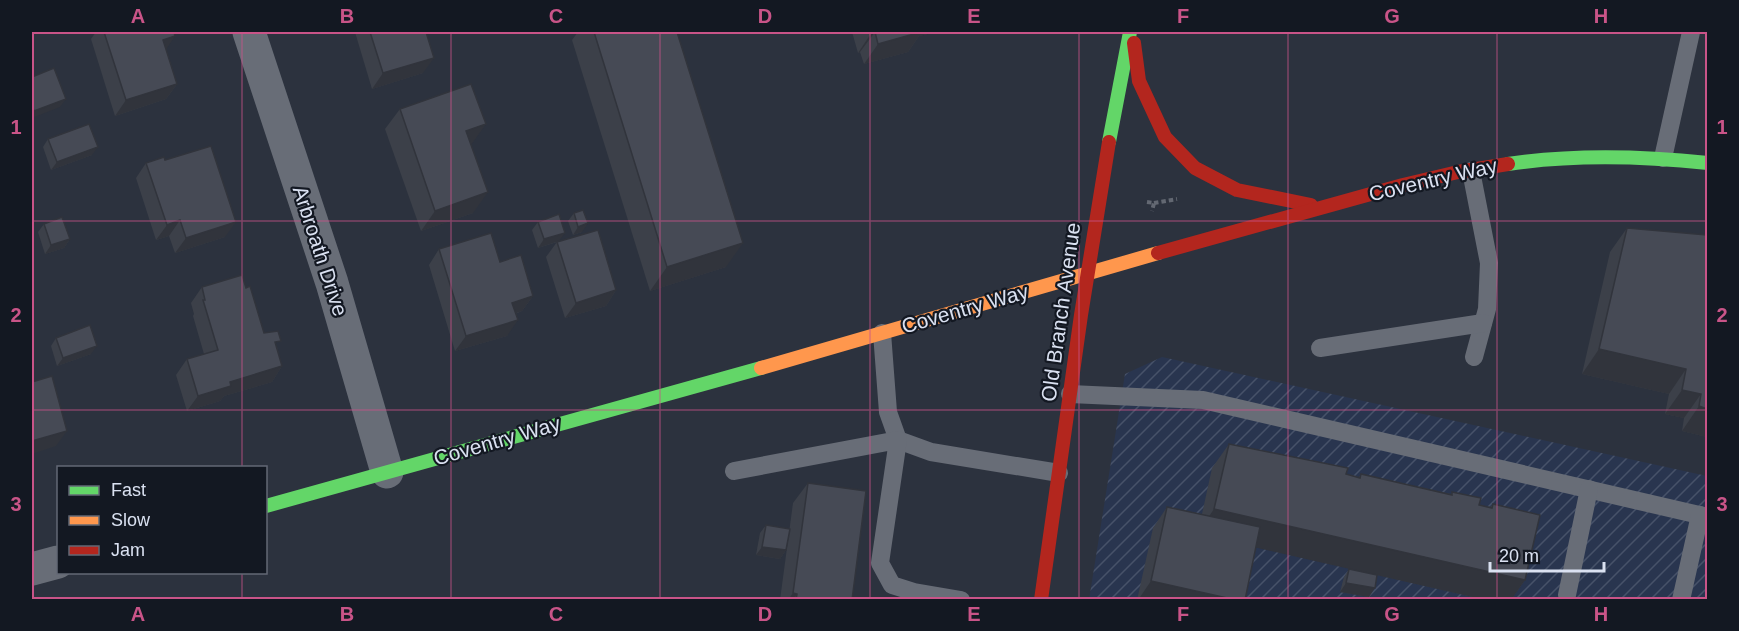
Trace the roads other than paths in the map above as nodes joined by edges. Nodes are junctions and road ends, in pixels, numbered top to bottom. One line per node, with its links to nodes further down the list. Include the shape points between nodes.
1 (249, 32): 16 (street, Arbroath Drive, via 332,283)
2 (1131, 32): 7 (main road, via 1139,81 1165,137 1195,168 1237,190); 8 (main road, Old Branch Avenue, via 1107,143)
3 (1691, 32): 4 (lane)
4 (1663, 158): 5 (main road, Coventry Way); 6 (main road, Coventry Way, via 1568,158)
5 (1707, 163)
6 (1471, 171): 7 (main road, Coventry Way); 9 (lane, via 1489,264)
7 (1319, 207): 8 (main road, Coventry Way)
8 (1087, 275): 10 (main road, Coventry Way); 13 (main road, Old Branch Avenue)
9 (1483, 323): 11 (lane); 12 (lane)
10 (882, 333): 14 (lane, via 888,412); 16 (main road, Coventry Way)
11 (1320, 348)
12 (1474, 357)
13 (1070, 394): 17 (main road, Old Branch Avenue); 18 (lane, via 1203,400)
14 (898, 440): 15 (lane); 17 (lane, via 931,452); 24 (lane, via 880,563 892,585)
15 (734, 471)
16 (387, 472): 19 (main road, Coventry Way)
17 (1059, 473): 25 (main road, Old Branch Avenue)
18 (1589, 489): 20 (lane); 23 (lane)
19 (267, 506)
20 (1704, 516): 26 (lane)
21 (57, 562): 22 (street)
22 (32, 569)
23 (1567, 594)
24 (961, 600)
25 (1041, 600)
26 (1681, 600)

